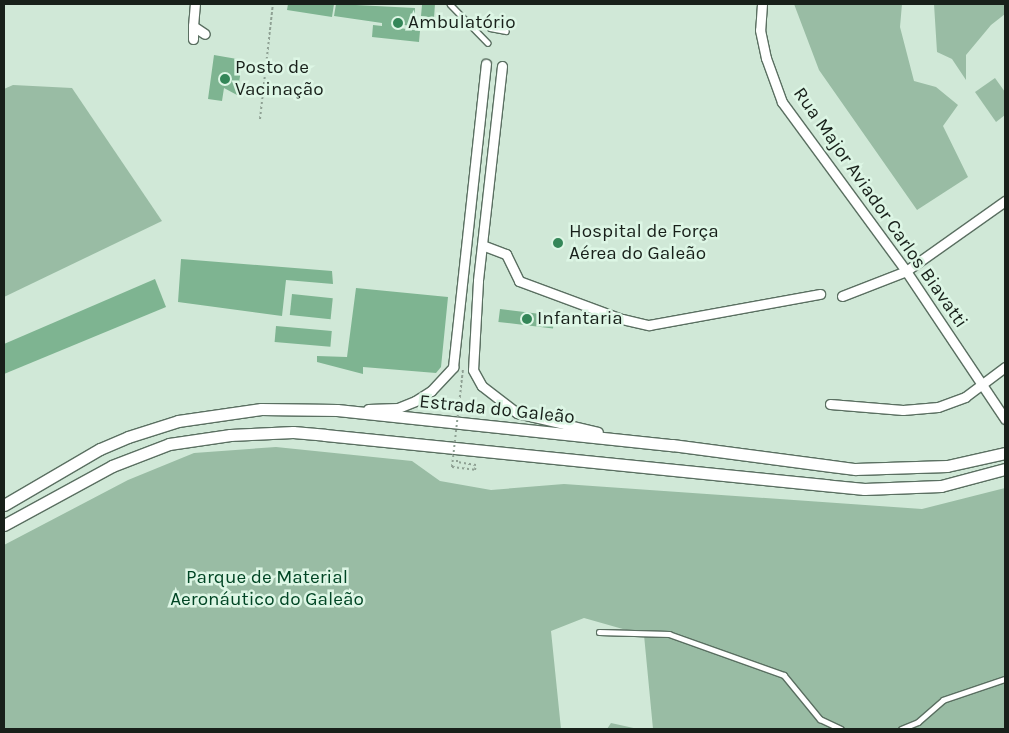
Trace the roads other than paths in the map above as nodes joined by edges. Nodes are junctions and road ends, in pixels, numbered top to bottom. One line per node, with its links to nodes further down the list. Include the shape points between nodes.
1 (195, 4): 4 (street)
2 (450, 4): 9 (lane)
3 (762, 4): 14 (street, Rua Major Aviador Carlos Biavatti, via 760,30 782,102)
4 (194, 26): 7 (street); 8 (street)
5 (490, 28): 6 (lane)
6 (506, 31)
7 (205, 34)
8 (193, 39)
9 (488, 42)
10 (486, 64): 20 (street, via 453,367 431,392 398,408)
11 (502, 66): 13 (street)
12 (1005, 201): 14 (street)
13 (482, 245): 15 (street, via 506,254 519,281 622,319 649,325); 22 (street, via 473,370 482,386 517,413 566,427)
14 (906, 271): 16 (street); 18 (street, Rua Major Aviador Carlos Biavatti)
15 (820, 294)
16 (842, 296)
17 (1005, 367): 18 (street)
18 (983, 382): 19 (street, via 965,397 938,407 903,410); 21 (street, Rua Major Aviador Carlos Biavatti)
19 (830, 404)
20 (337, 410): 22 (main road, Estrada do Galeão); 25 (main road, Estrada do Galeão, via 234,411 153,428 100,449)
21 (1005, 419)
22 (672, 445): 23 (main road, Estrada do Galeão, via 855,469 890,470 947,466)
23 (1005, 453)
24 (1005, 469): 26 (main road, via 933,487 864,488 325,435 238,434 169,444 112,466)
25 (4, 505)
26 (4, 525)
27 (599, 632): 29 (lane, via 669,634 784,675 820,719)
28 (1005, 679): 30 (lane, via 943,700 918,722)
29 (841, 729)
30 (901, 729)

